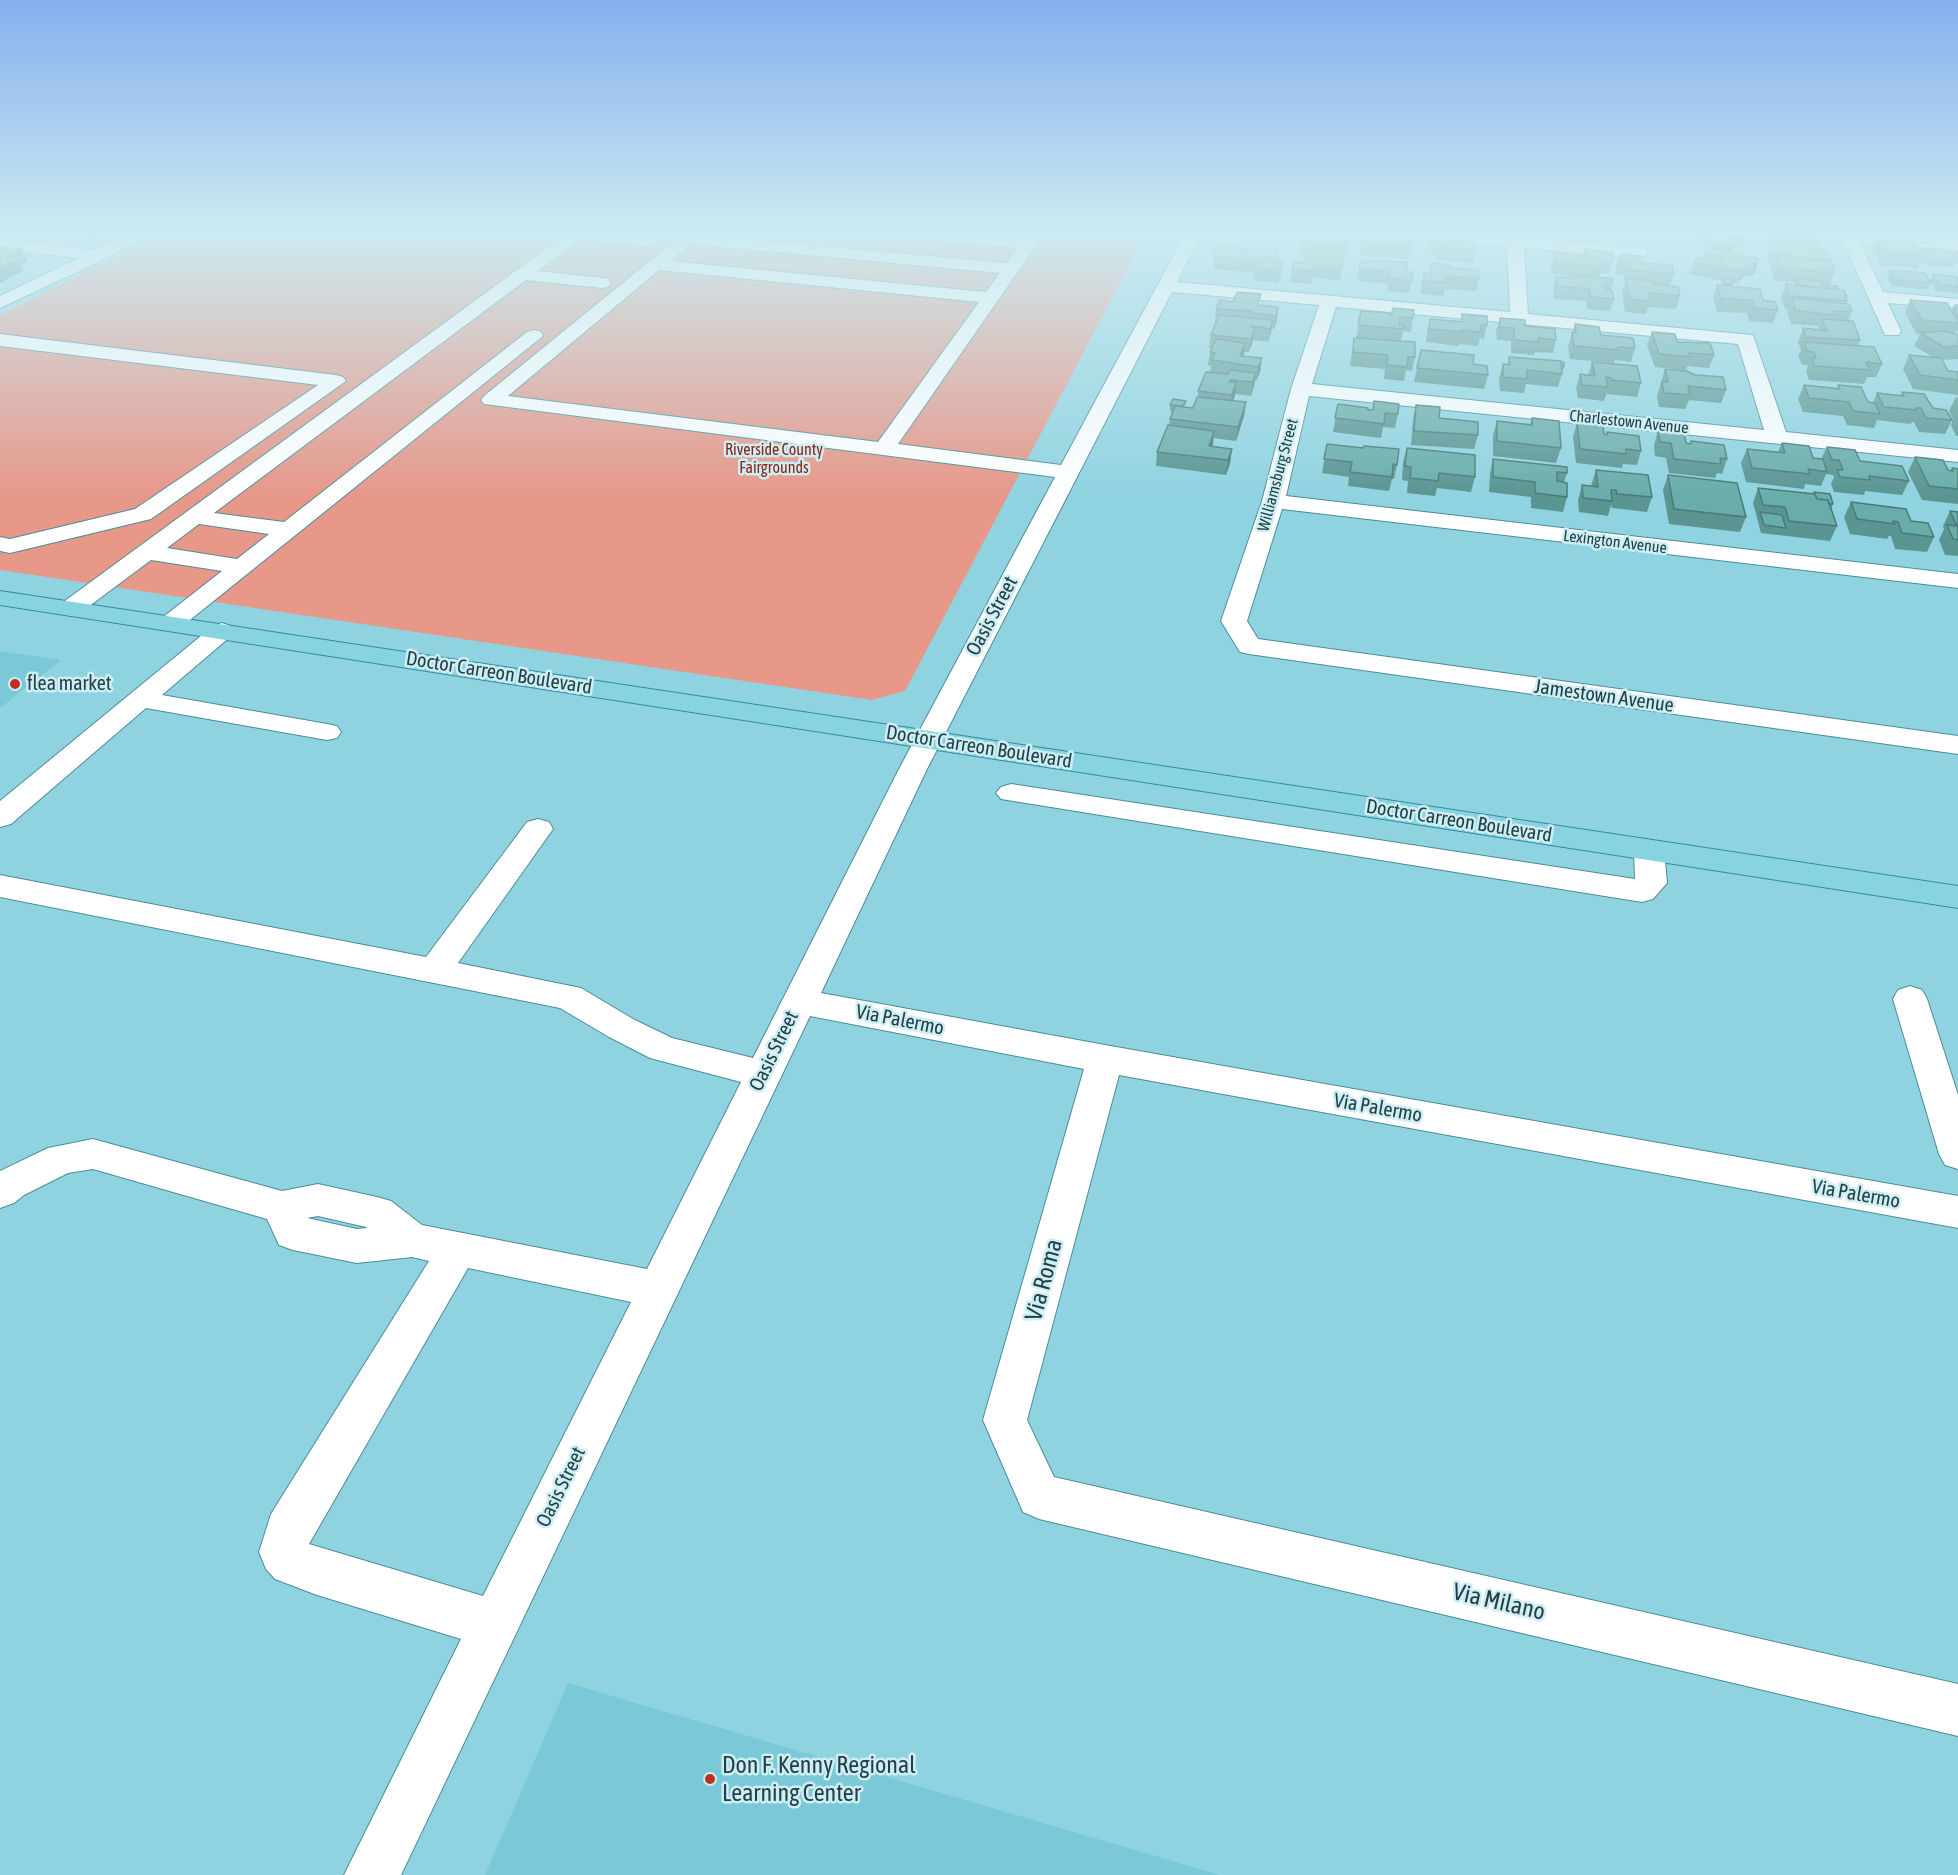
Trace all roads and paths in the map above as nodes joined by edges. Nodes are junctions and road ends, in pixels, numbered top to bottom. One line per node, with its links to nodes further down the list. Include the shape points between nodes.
1 (459, 322): 17 (street)
2 (587, 322): 13 (street, via 491,400)
3 (974, 322): 13 (street)
4 (1147, 322): 15 (street, Oasis Street)
5 (1322, 322): 11 (street, Williamsburg Street)
6 (1557, 322): 12 (street, via 1746,339)
7 (1888, 322): 9 (street)
8 (550, 324): 18 (street)
9 (1892, 332)
10 (0, 340): 19 (street, via 336,381 143,514 10,546)
11 (1301, 388): 12 (street, Charlestown Avenue); 16 (street, Williamsburg Street)
12 (1777, 438): 14 (street, Charlestown Avenue)
13 (884, 449): 15 (street)
14 (1958, 456)
15 (1068, 472): 30 (street, Oasis Street)
16 (1273, 501): 22 (street, Lexington Avenue); 27 (street, Williamsburg Street, via 1234,621)
17 (195, 517): 18 (street); 20 (street)
18 (290, 530): 21 (street)
19 (0, 544)
20 (147, 552): 21 (street); 24 (street)
21 (242, 567): 25 (street)
22 (1958, 582)
23 (0, 598): 24 (main road, Doctor Carreon Boulevard)
24 (71, 608): 25 (main road, Doctor Carreon Boulevard)
25 (171, 623): 26 (main road, Doctor Carreon Boulevard)
26 (222, 631): 28 (street); 30 (main road, Doctor Carreon Boulevard)
27 (1249, 646): 31 (street, Jamestown Avenue)
28 (140, 699): 29 (street); 33 (street)
29 (327, 732)
30 (929, 739): 35 (main road, Doctor Carreon Boulevard); 40 (street, Oasis Street)
31 (1958, 745)
32 (1011, 793): 35 (street, via 1642,891 1651,883)
33 (0, 817)
34 (538, 829): 38 (street)
35 (1649, 850): 37 (main road, Doctor Carreon Boulevard)
36 (0, 886): 38 (street)
37 (1958, 897)
38 (434, 971): 42 (street, via 569,997 663,1049)
39 (1910, 999): 43 (street)
40 (798, 1001): 41 (street, Via Palermo); 42 (street, Oasis Street)
41 (1105, 1059): 45 (street, Via Palermo); 48 (street, Via Roma, via 1005,1420)
42 (763, 1074): 47 (street, Oasis Street)
43 (1958, 1154)
44 (0, 1191): 46 (street, via 62,1159 93,1154 282,1207 293,1233 357,1246 412,1240)
45 (1958, 1212)
46 (459, 1248): 47 (street); 49 (street, via 288,1532 283,1552 292,1562 317,1571)
47 (658, 1289): 49 (street, Oasis Street)
48 (1039, 1496): 50 (street, Via Milano)
49 (495, 1624): 51 (street, Oasis Street)
50 (1958, 1710)
51 (372, 1875)

